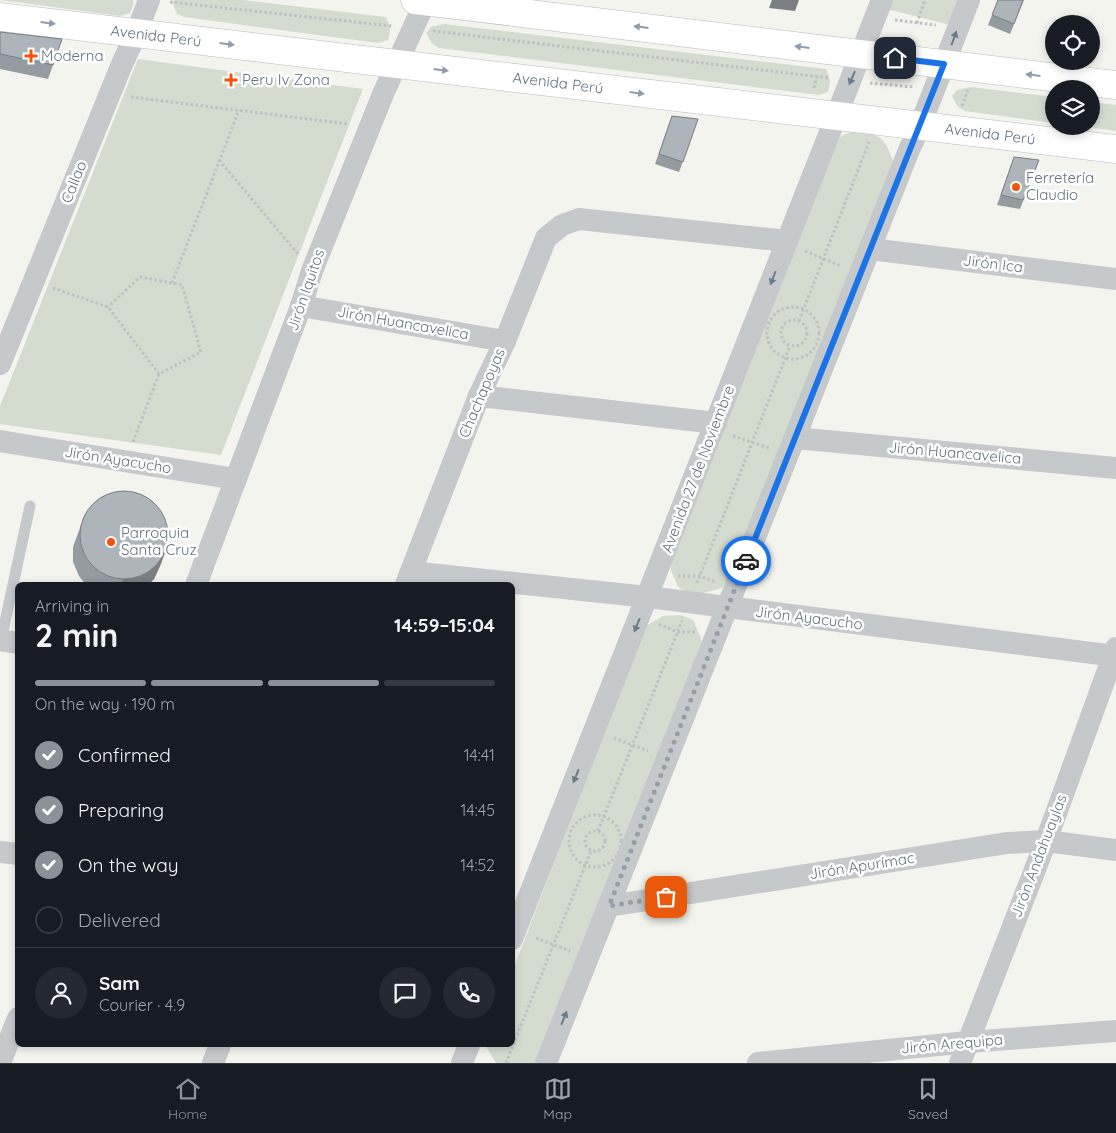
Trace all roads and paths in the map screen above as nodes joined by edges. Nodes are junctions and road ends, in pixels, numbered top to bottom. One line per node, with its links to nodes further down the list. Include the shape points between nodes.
1 (422, 0): 9 (street, Jirón Iquitos); 11 (main road, one-way to 1)
2 (925, 0): 7 (path)
3 (969, 0): 13 (street, one-way to 3)
4 (156, 1): 9 (path); 10 (street, Callao)
5 (887, 10): 7 (path); 11 (street, Avenida 27 de Noviembre)
6 (0, 18): 10 (main road, Avenida Perú, one-way to 10)
7 (917, 23): 8 (path)
8 (937, 25)
9 (414, 29): 12 (street, Jirón Iquitos); 14 (path)
10 (136, 34): 12 (main road, Avenida Perú, one-way to 12); 18 (street, Callao)
11 (862, 54): 13 (main road); 14 (street, Avenida 27 de Noviembre, one-way to 14)
12 (397, 64): 21 (main road, Avenida Perú, one-way to 21); 23 (street, Jirón Iquitos)
13 (944, 64): 15 (main road, one-way to 13); 16 (street)
14 (850, 81): 16 (path); 21 (street, Avenida 27 de Noviembre)
15 (1116, 85)
16 (934, 88): 24 (street)
17 (968, 89): 19 (path)
18 (110, 94): 20 (path); 33 (street, Callao)
19 (962, 106)
20 (239, 110): 23 (path); 26 (path)
21 (837, 116): 22 (main road, Avenida Perú); 27 (street, Avenida 27 de Noviembre)
22 (878, 121): 24 (main road, Avenida Perú); 29 (path)
23 (370, 126): 31 (street, Jirón Iquitos)
24 (920, 126): 25 (main road, Avenida Perú); 28 (street)
25 (1116, 149)
26 (220, 160): 31 (path); 34 (path)
27 (794, 245): 29 (path); 39 (street, Chachapoyas, via 579,219 546,238); 43 (street, Avenida 27 de Noviembre, one-way to 43)
28 (870, 249): 32 (street, Jirón Ica); 44 (street)
29 (824, 259): 30 (path); 37 (path)
30 (846, 268)
31 (312, 271): 35 (street, Jirón Iquitos)
32 (1116, 279)
33 (34, 282): 36 (path); 40 (street, Callao)
34 (172, 283): 36 (path, via 140,277); 41 (path, via 182,285 201,352)
35 (301, 306): 39 (street, Jirón Huancavelica); 49 (street, Jirón Iquitos)
36 (108, 308): 41 (path)
37 (804, 309): 37 (path, via 811,313 819,328 817,345 803,357 785,358 770,346 767,337 771,319 785,308 795,306); 38 (path)
38 (799, 321): 38 (path, via 807,331 806,337 800,345 790,346 784,342 780,331 787,321)
39 (504, 341): 42 (street, Chachapoyas)
40 (0, 364)
41 (159, 374): 47 (path)
42 (479, 396): 43 (street); 52 (street, Chachapoyas)
43 (722, 429): 46 (path); 51 (street, Avenida 27 de Noviembre)
44 (795, 438): 48 (street, Jirón Huancavelica); 56 (street)
45 (0, 441): 47 (street, Jirón Ayacucho)
46 (770, 448)
47 (125, 462): 49 (street, Jirón Ayacucho)
48 (1116, 468)
49 (236, 479): 53 (street, Jirón Iquitos)
50 (30, 506): 59 (lane)
51 (656, 575): 56 (path, via 700,576); 57 (street, Avenida 27 de Noviembre)
52 (409, 578): 54 (street, Jirón Ayacucho)
53 (197, 582)
54 (443, 582)
55 (515, 591): 57 (street, Jirón Ayacucho)
56 (731, 598): 57 (street, Jirón Ayacucho); 58 (street); 61 (street, Jirón Ayacucho)
57 (644, 606): 58 (path, via 677,632); 71 (street, Avenida 27 de Noviembre, one-way to 71)
58 (718, 632): 70 (street)
59 (0, 640): 60 (street)
60 (15, 642)
61 (1115, 653): 64 (street, Jirón Andahuaylas)
62 (609, 737): 63 (path)
63 (654, 754)
64 (1046, 841): 66 (street, Jirón Apurímac); 70 (street, Jirón Apurímac, via 1007,843); 78 (street, Jirón Andahuaylas)
65 (591, 850): 65 (path, via 586,847 585,837 588,832 598,831 603,834 604,846 601,850); 69 (path)
66 (1116, 850)
67 (0, 852): 68 (street)
68 (15, 854)
69 (585, 865): 69 (path, via 570,851 570,831 584,817 604,816 617,826 622,842 620,850 609,863 593,867); 73 (path)
70 (609, 906): 86 (street, one-way to 70)
71 (517, 916): 72 (street, Avenida 27 de Noviembre)
72 (522, 937): 73 (path)
73 (553, 944): 74 (path); 77 (path)
74 (576, 953)
75 (15, 1024): 82 (street)
76 (1116, 1031): 78 (street, Jirón Arequipa)
77 (515, 1040)
78 (968, 1042): 87 (street, Jirón Arequipa); 88 (street, Jirón Andahuaylas)
79 (219, 1047): 83 (street)
80 (468, 1047): 84 (street)
81 (512, 1047): 85 (path)
82 (2, 1051)
83 (213, 1063)
84 (462, 1063)
85 (506, 1063)
86 (546, 1063)
87 (758, 1063)
88 (960, 1063)

